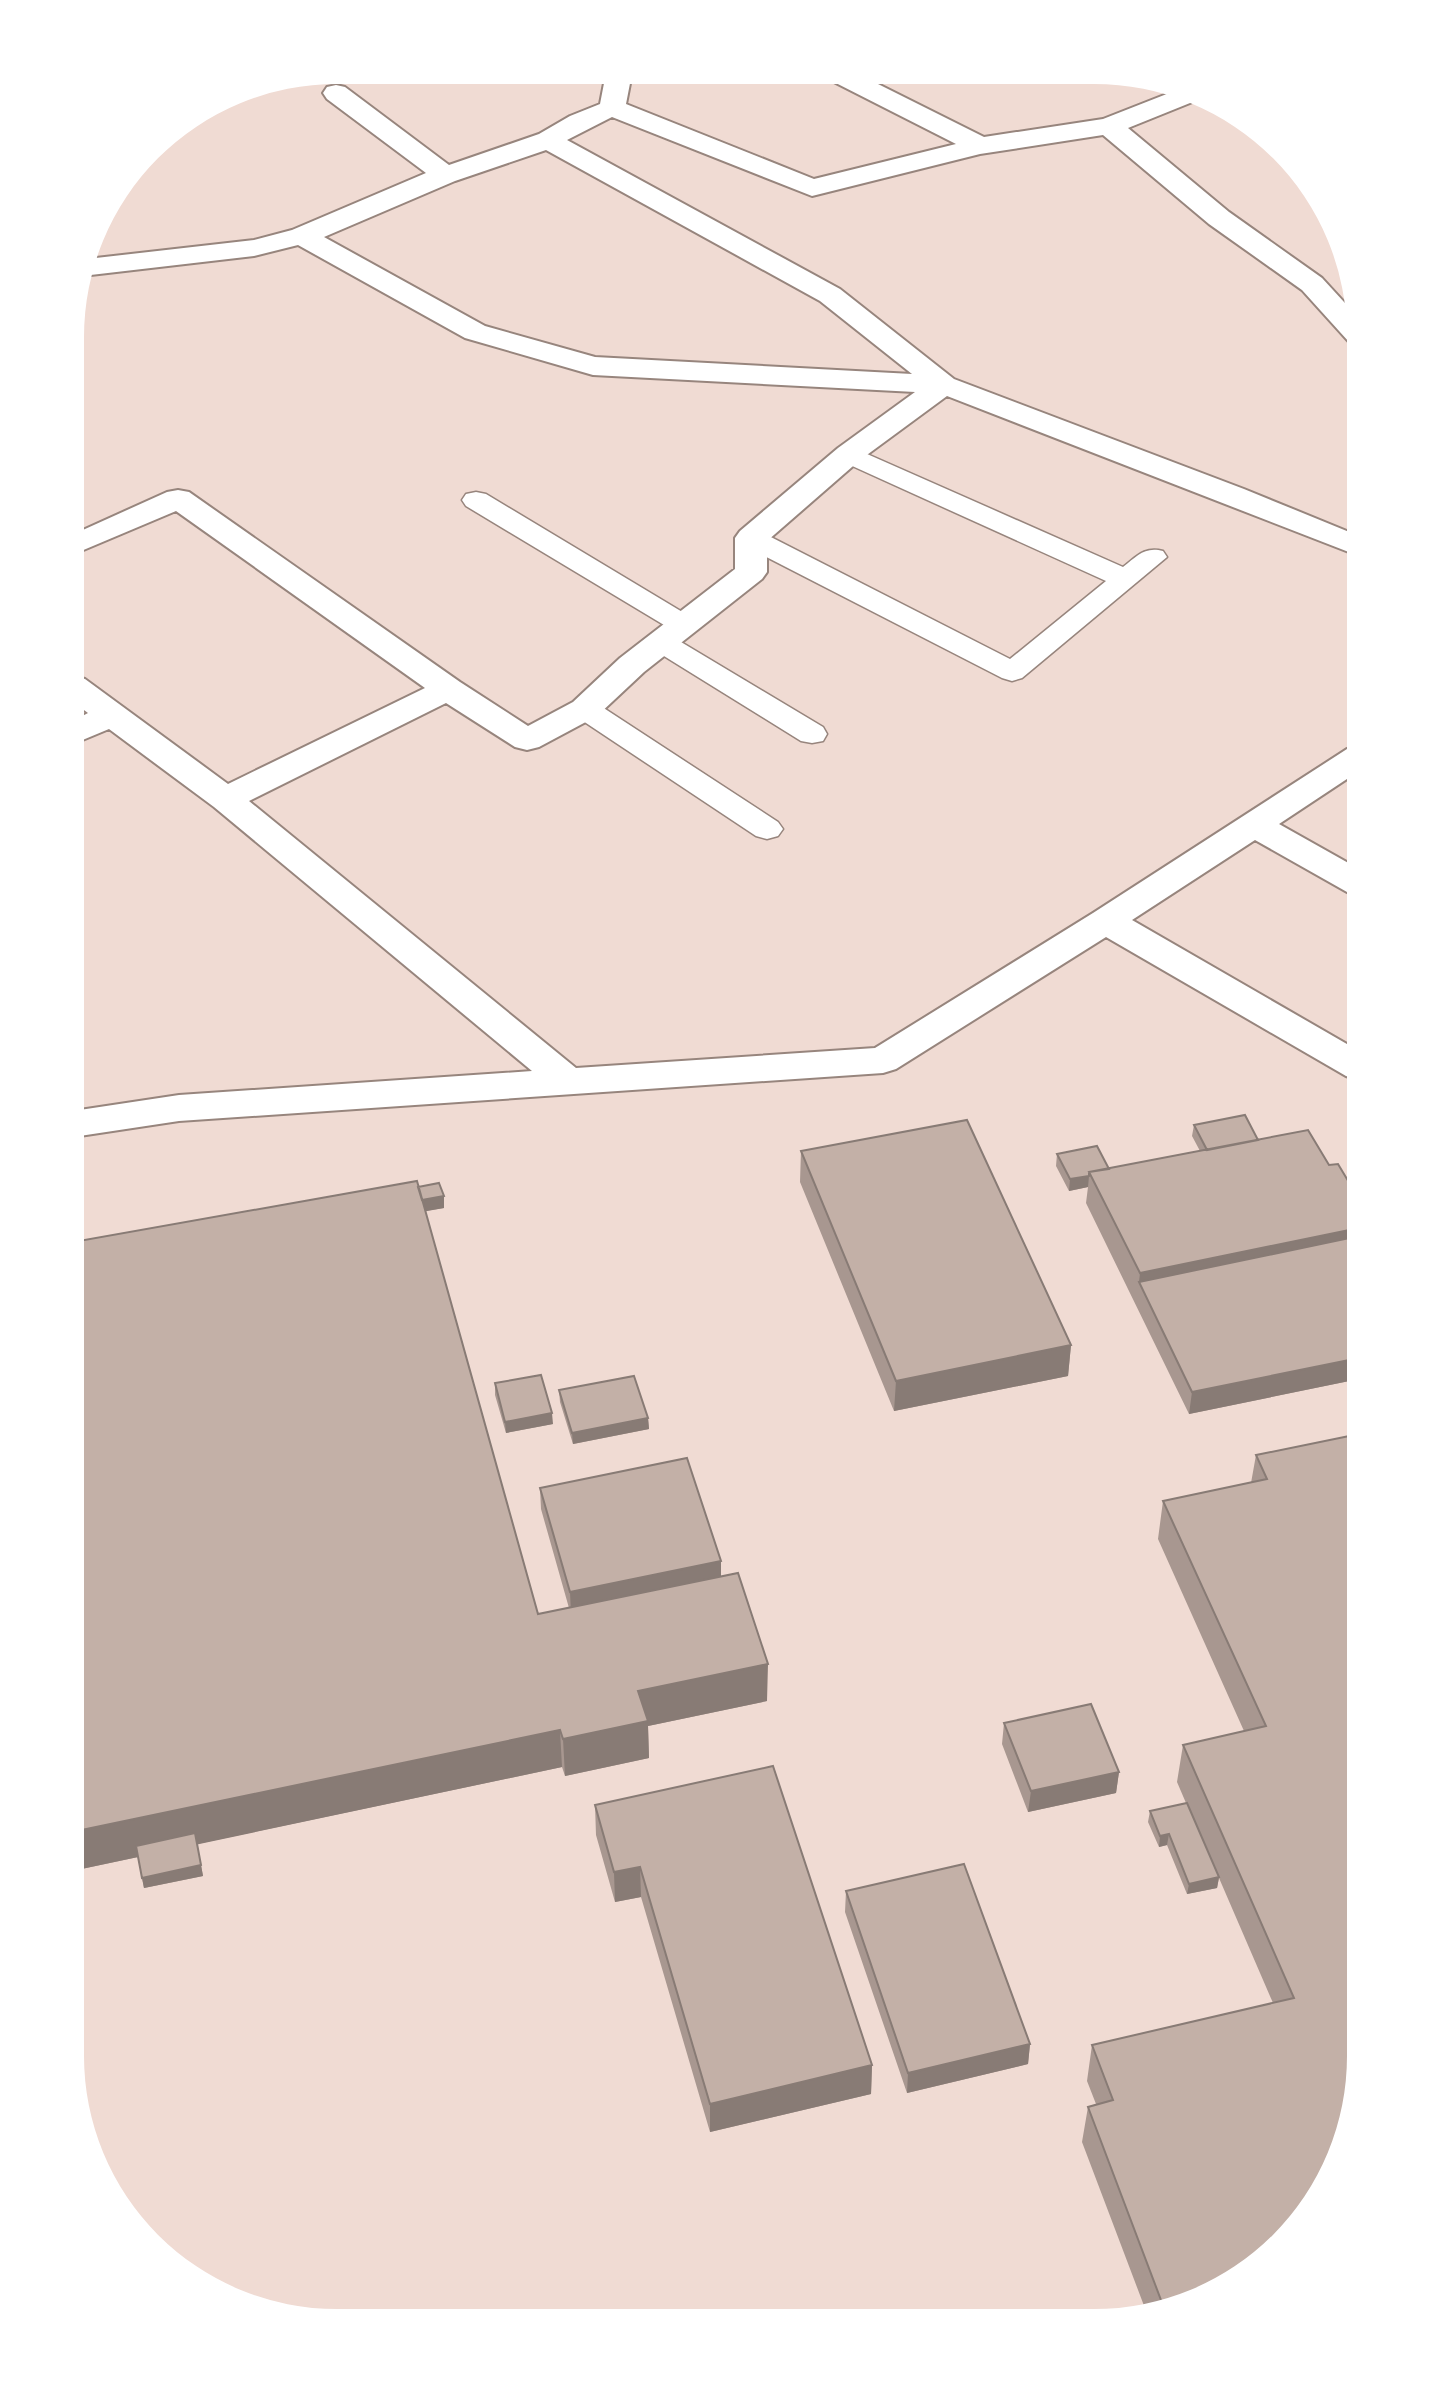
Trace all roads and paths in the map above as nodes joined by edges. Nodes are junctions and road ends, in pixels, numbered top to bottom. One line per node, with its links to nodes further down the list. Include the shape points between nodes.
1 (617, 84): 5 (street)
2 (857, 84): 8 (street)
3 (336, 93): 9 (street)
4 (1179, 98): 6 (street)
5 (612, 108): 7 (street); 8 (street, via 812,188)
6 (1109, 127): 8 (street); 12 (street, via 1219,218 1312,284)
7 (548, 140): 9 (street); 13 (street, via 830,295)
8 (980, 146)
9 (445, 176): 10 (street)
10 (302, 236): 11 (street, via 254,247); 13 (street, via 475,332 593,366)
11 (94, 267)
12 (1346, 322)
13 (944, 385): 14 (street); 18 (street)
14 (849, 454): 16 (street); 20 (lane)
15 (476, 500): 21 (lane)
16 (751, 538): 20 (lane, via 1012,672); 21 (street, via 751,572)
17 (84, 541): 22 (street, via 178,499)
18 (1347, 542)
19 (1153, 557): 20 (lane)
20 (1126, 579)
21 (672, 634): 24 (street); 27 (lane)
22 (448, 689): 24 (street, via 527,740); 29 (street)
23 (84, 693): 25 (street)
24 (585, 709): 31 (lane)
25 (112, 714): 26 (street); 29 (street)
26 (84, 729)
27 (812, 734)
28 (1347, 765): 30 (street)
29 (226, 799): 35 (street)
30 (1254, 824): 32 (street); 33 (street)
31 (767, 829)
32 (1347, 877)
33 (1107, 921): 34 (street); 35 (street, via 883,1060)
34 (1347, 1060)
35 (568, 1081): 36 (street, via 179,1108)
36 (84, 1122)

